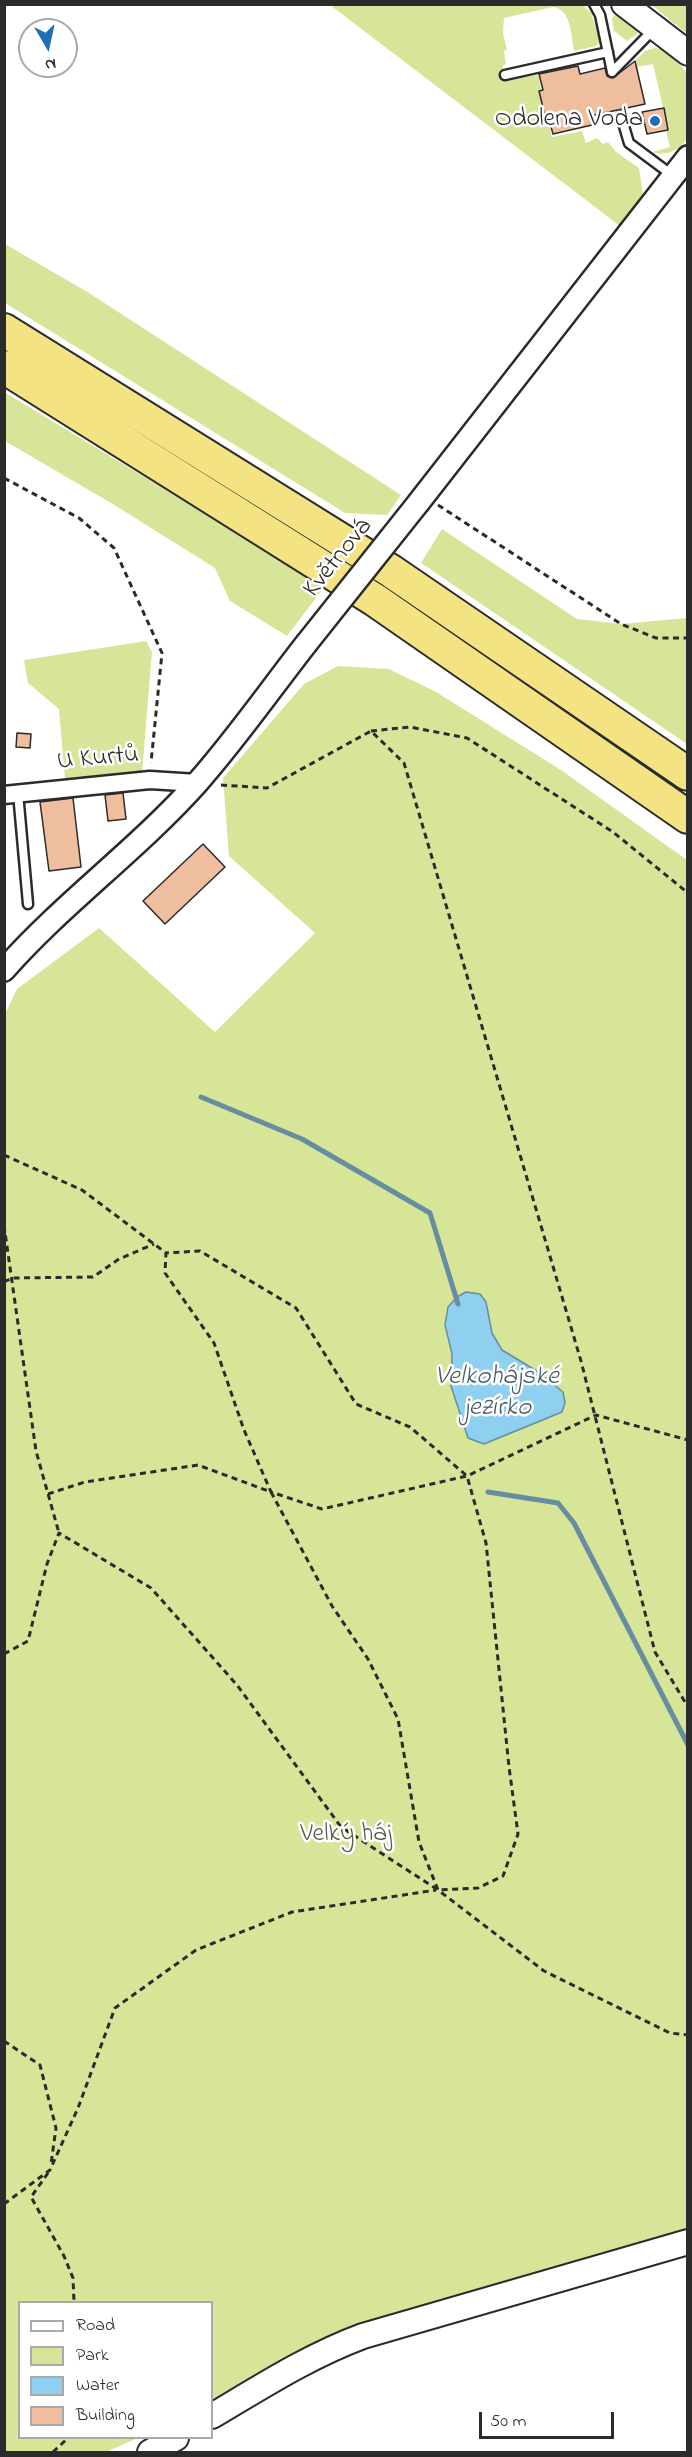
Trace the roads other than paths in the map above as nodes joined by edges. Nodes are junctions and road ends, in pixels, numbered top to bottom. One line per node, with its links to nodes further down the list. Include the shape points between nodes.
1 (594, 4): 4 (lane)
2 (624, 4): 3 (main road)
3 (654, 29): 4 (lane, via 612,72); 5 (main road)
4 (608, 52): 6 (lane)
5 (687, 53)
6 (505, 75)
7 (621, 116): 9 (lane, via 629,143)
8 (687, 157): 9 (street, Květnová)
9 (673, 176): 13 (street, Květnová, bridge)
10 (4, 330): 12 (highway, via 392,571)
11 (4, 367): 15 (highway, via 375,600)
12 (687, 774)
13 (197, 783): 14 (street, U Kurtů, via 150,780); 17 (street, Květnová)
14 (11, 794): 16 (lane)
15 (687, 817)
16 (28, 904)
17 (4, 970)
18 (687, 2242): 19 (main road, via 332,2347)
19 (213, 2415)

